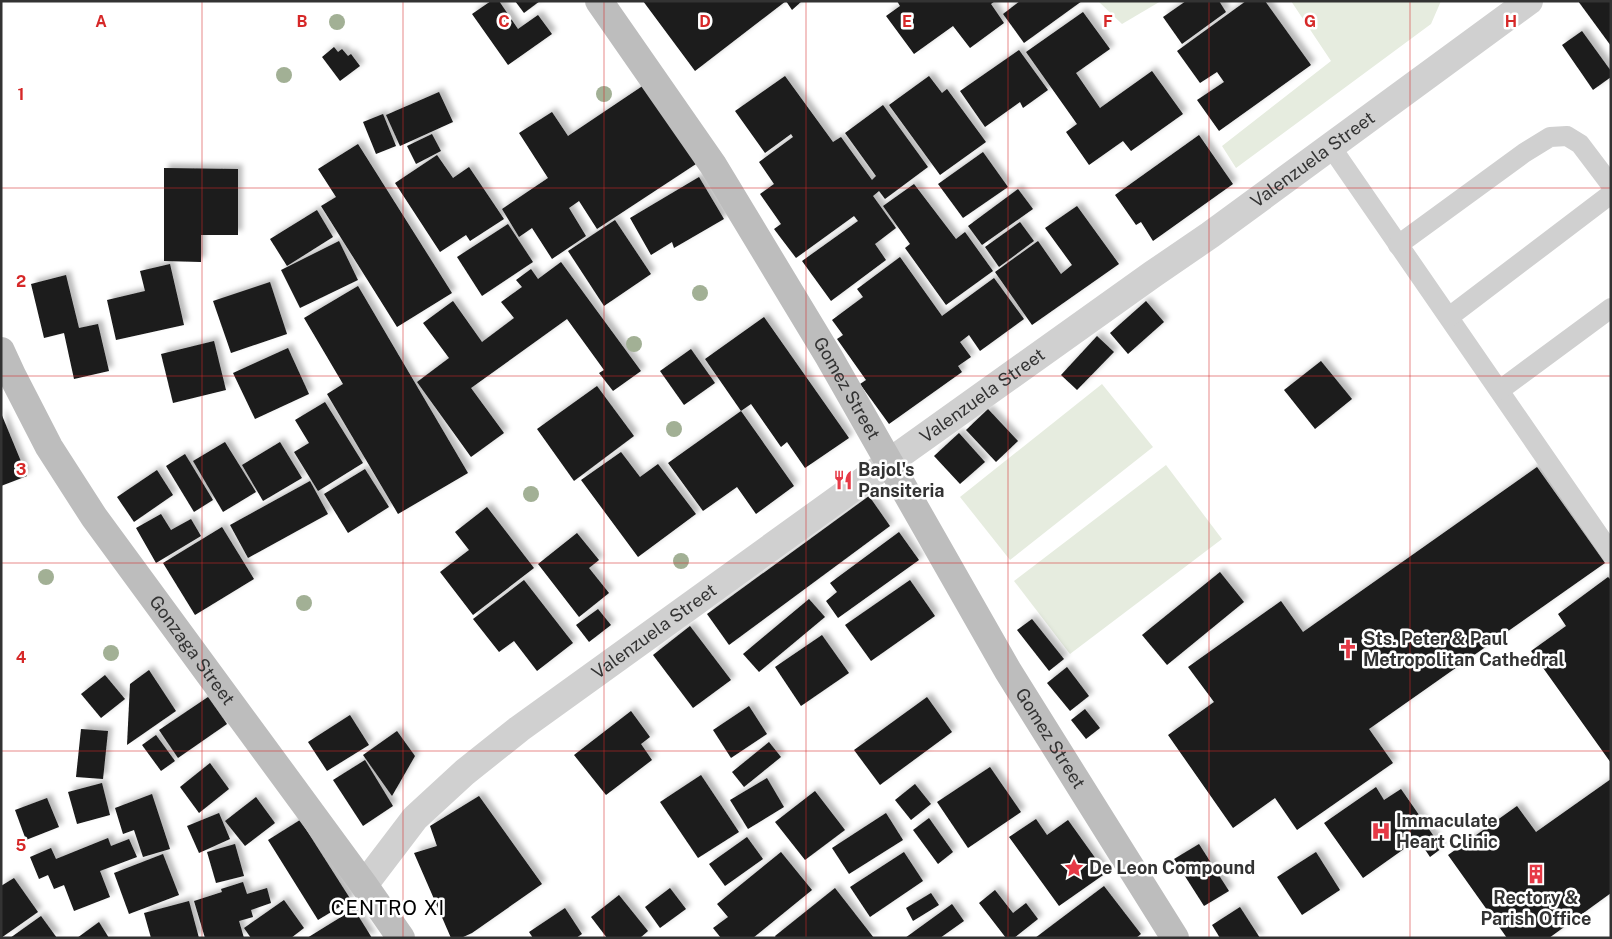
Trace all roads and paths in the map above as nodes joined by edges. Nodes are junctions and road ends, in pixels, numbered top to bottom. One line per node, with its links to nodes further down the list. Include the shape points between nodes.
1 (599, 1): 11 (main road, Gomez Street, via 712,166 829,357)
2 (1529, 1): 3 (street, Valenzuela Street)
3 (1331, 147): 6 (lane); 11 (street, Valenzuela Street)
4 (1611, 185): 6 (lane, via 1580,144 1567,136 1550,137)
5 (1611, 194): 8 (lane)
6 (1398, 245): 8 (lane)
7 (1611, 308): 10 (lane)
8 (1449, 317): 10 (lane)
9 (1, 351): 13 (main road, Gonzaga Street, via 49,447 94,517)
10 (1500, 390): 12 (lane)
11 (888, 462): 13 (street, Valenzuela Street, via 519,729 465,772 416,818); 15 (main road, Gomez Street, via 1008,671)
12 (1611, 553)
13 (364, 885): 14 (main road, Gonzaga Street)
14 (401, 938)
15 (1175, 938)

